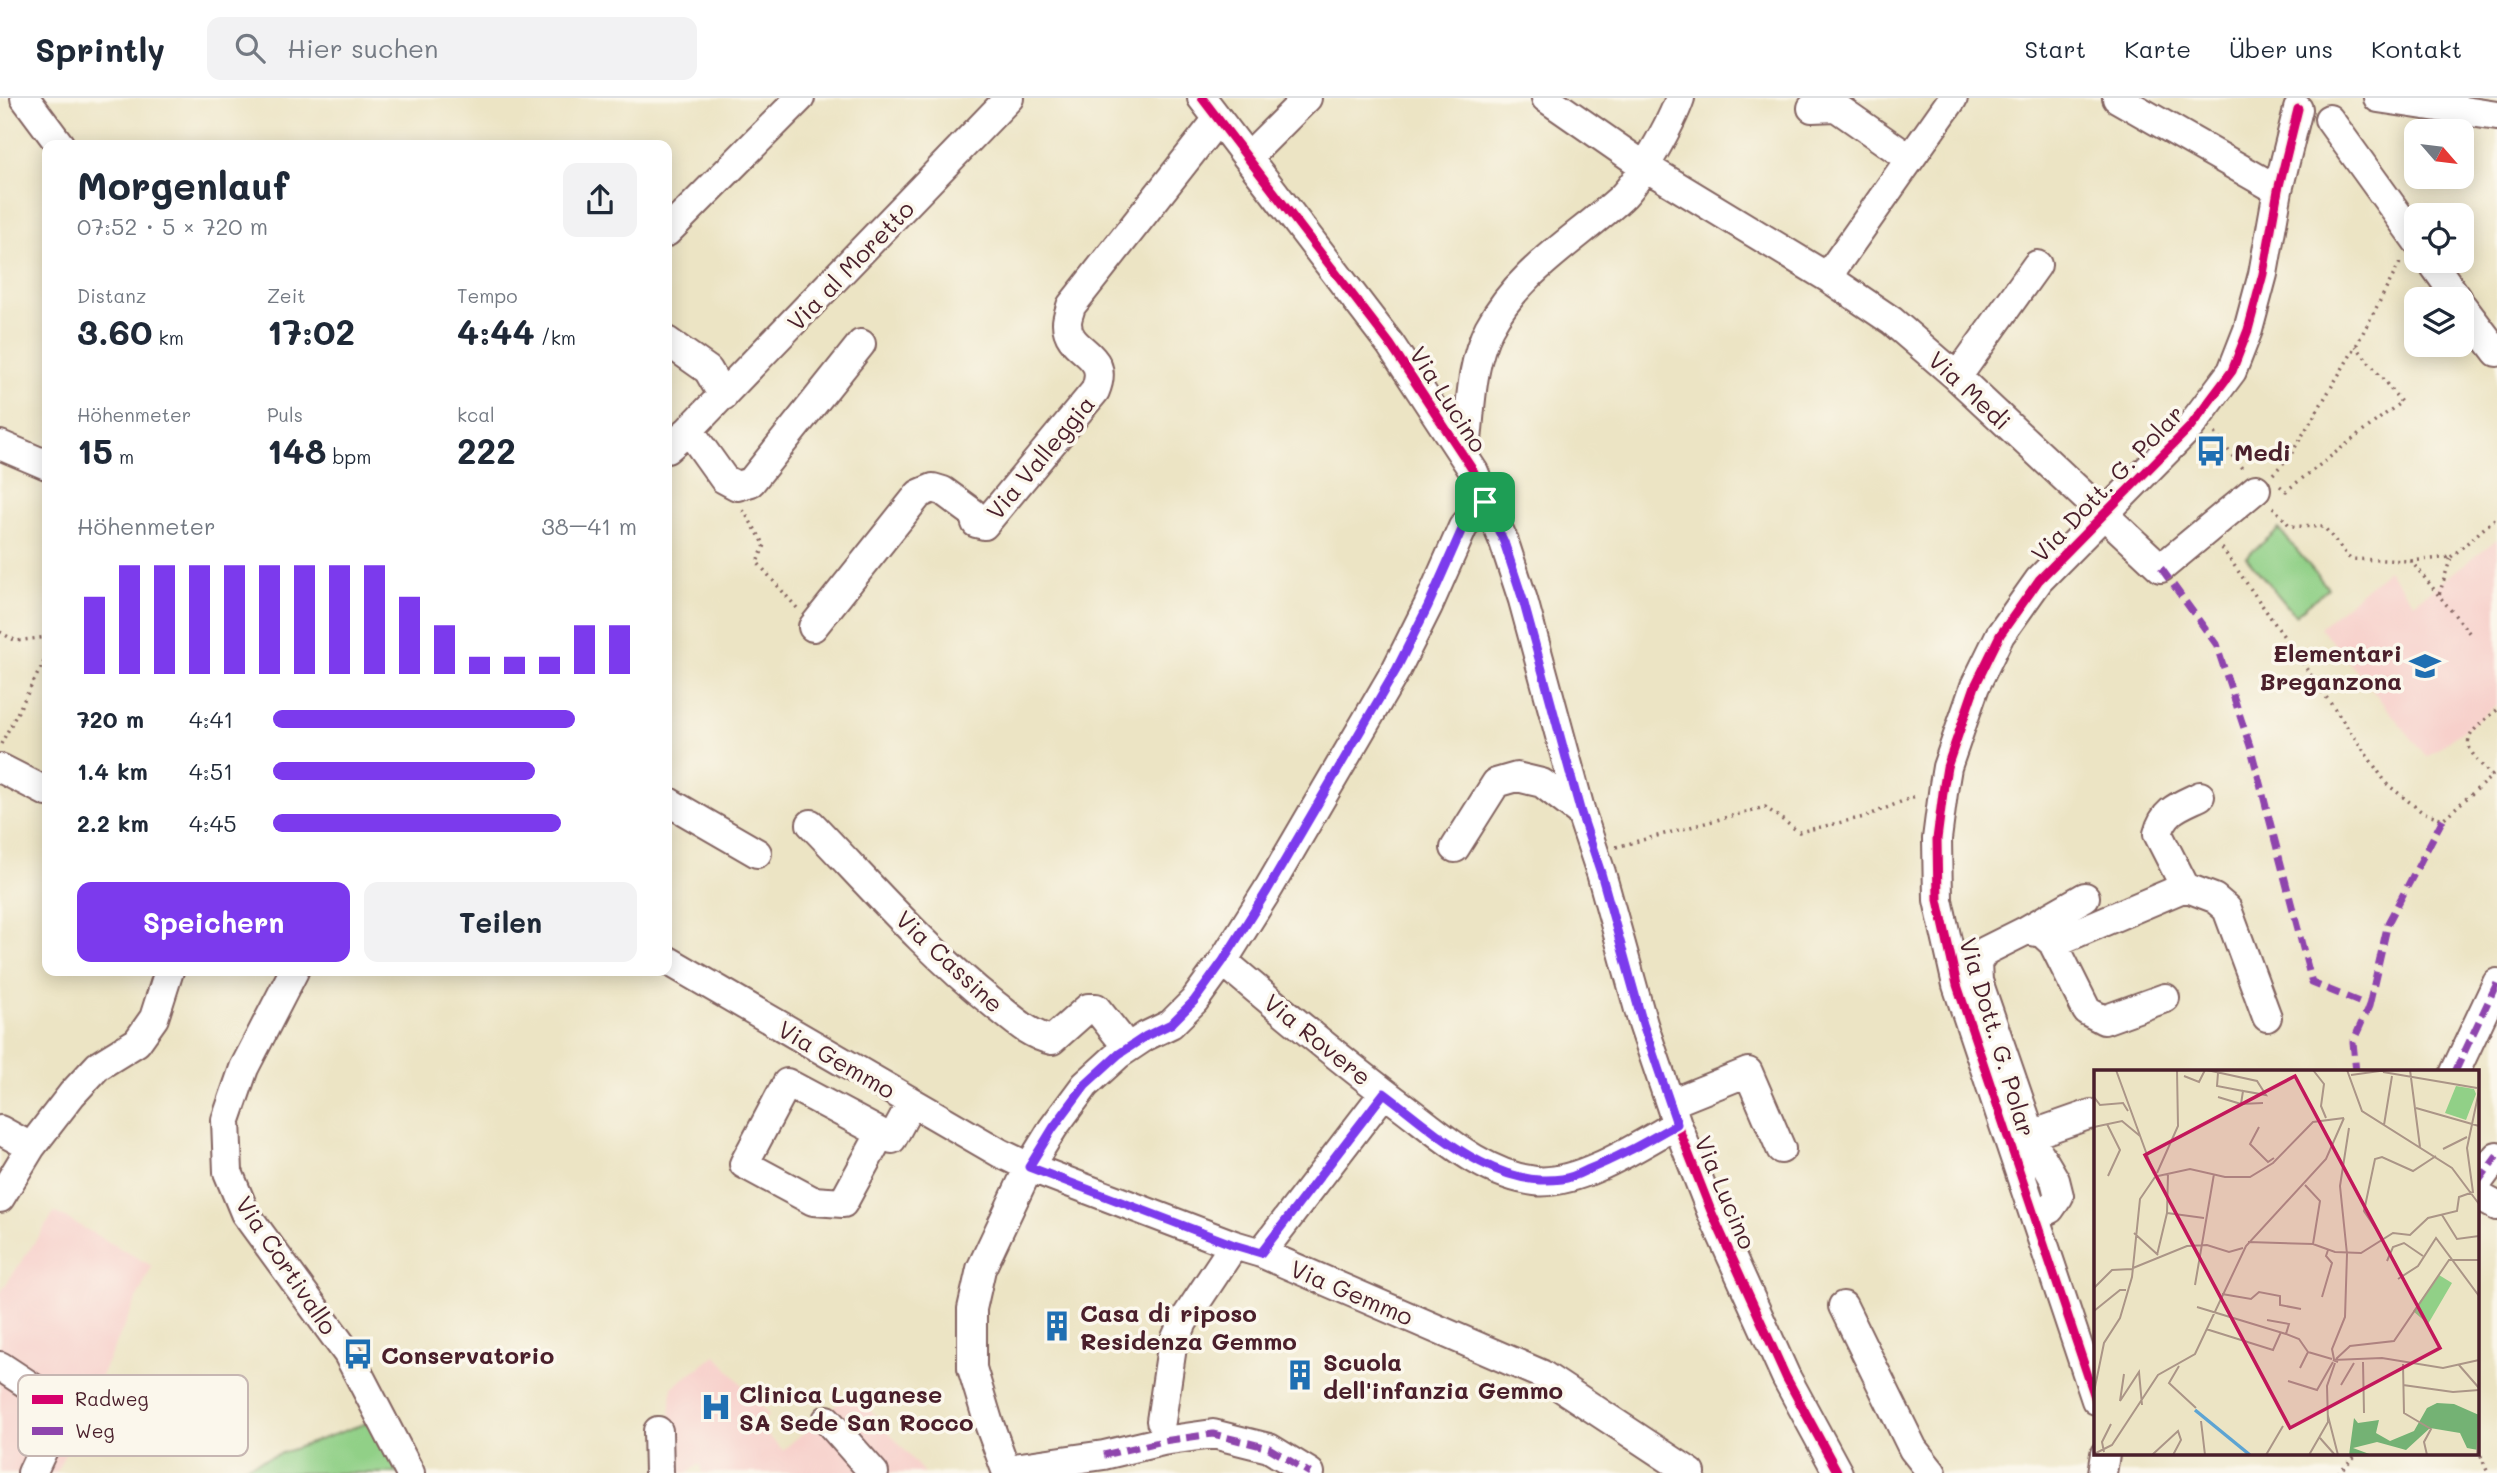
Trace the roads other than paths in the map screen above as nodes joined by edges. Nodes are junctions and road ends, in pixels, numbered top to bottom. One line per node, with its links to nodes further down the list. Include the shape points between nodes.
1 (25, 98): 15 (street)
2 (800, 98): 21 (street)
3 (1009, 98): 29 (street, Via al Moretto)
4 (1307, 98): 16 (street)
5 (1546, 98): 18 (street, Via Medi)
6 (1680, 98): 18 (street)
7 (1954, 98): 17 (street)
8 (2117, 98): 19 (street)
9 (2378, 98): 14 (street)
10 (2298, 104): 13 (street, via 2301,115 2312,122 2324,122); 19 (street, Via Dott. G. Polar)
11 (1210, 108): 16 (street, Via Lucino); 38 (street, Via Valleggia, via 1071,306 1067,323 1071,337 1096,362 1101,378 1095,391 984,525 976,523 973,513 943,491 933,488 919,494)
12 (1812, 108): 17 (street, via 1836,107)
13 (2333, 108): 20 (street)
14 (2497, 116)
15 (56, 140)
16 (1249, 156): 33 (street, Via Lucino, via 1390,344)
17 (1909, 158): 23 (street)
18 (1644, 166): 23 (street, Via Medi); 33 (street, via 1623,196 1508,297 1488,330 1478,359)
19 (2278, 190): 37 (street, Via Dott. G. Polar, via 2263,274 2232,371 2201,414)
20 (2404, 221)
21 (672, 227)
22 (2038, 265): 28 (street)
23 (1827, 278): 28 (street, Via Medi, via 1892,321)
24 (2474, 322): 27 (street)
25 (861, 344): 30 (street, via 751,482 737,486 724,479)
26 (672, 345): 29 (street, via 708,370)
27 (2497, 352)
28 (1957, 377): 37 (street, Via Medi)
29 (723, 396): 30 (street, Via al Moretto)
30 (689, 430): 32 (street, Via al Moretto)
31 (0, 445): 34 (street)
32 (672, 445)
33 (1465, 458): 36 (street, Via Lucino)
34 (42, 464)
35 (2258, 489): 37 (street, Via Medi, via 2161,568)
36 (1485, 502): 43 (street, Via Lucino, via 1523,600); 51 (street, via 1463,527 1396,670)
37 (2103, 516): 75 (street, Via Dott. G. Polar, via 2039,580 2000,635 1975,686 1947,767 1937,839 1938,900 1957,985)
38 (813, 627)
39 (0, 768): 40 (street)
40 (42, 789)
41 (2200, 796): 47 (street, via 2169,812 2158,834)
42 (672, 804): 46 (street)
43 (1581, 813): 45 (street, via 1542,783 1517,777 1496,783); 62 (street, Via Lucino)
44 (811, 824): 58 (street, Via Cassine, via 958,976 1037,1037 1052,1040 1088,1008 1096,1009)
45 (1455, 848)
46 (757, 853)
47 (2185, 887): 50 (street); 57 (street, via 2214,898 2227,909)
48 (2085, 897): 49 (street)
49 (2027, 930): 50 (street, via 2042,933); 66 (street, via 1984,951 1977,963 1978,981)
50 (2053, 943): 56 (street, via 2087,1011 2104,1020)
51 (1223, 961): 58 (street, via 1171,1024); 60 (street, Via Rovere)
52 (672, 963): 61 (street, Via Gemmo)
53 (167, 976): 67 (street, via 154,1018 137,1042 98,1066)
54 (291, 976): 88 (street, Via Cortivallo, via 244,1068 226,1120 228,1172 245,1213 348,1354)
55 (2497, 983): 59 (street)
56 (2165, 998)
57 (2267, 1017)
58 (1128, 1048): 70 (street, via 1085,1085)
59 (2456, 1070)
60 (1384, 1093): 62 (street, Via Rovere, via 1485,1165 1536,1181 1564,1179 1632,1150); 77 (street)
61 (912, 1102): 65 (street, via 892,1139); 70 (street, Via Gemmo)
62 (1674, 1114): 68 (street, via 1748,1072); 93 (street, Via Lucino, via 1711,1211 1786,1377)
63 (2094, 1115): 66 (street)
64 (0, 1130): 67 (street)
65 (881, 1133): 65 (street, via 787,1083 744,1164 813,1202 843,1203)
66 (2031, 1135): 75 (street, via 2059,1196 2050,1209)
67 (31, 1147): 73 (street)
68 (1782, 1149)
69 (2497, 1156): 71 (street)
70 (1029, 1167): 76 (street, Via Gemmo); 86 (street, via 981,1269 972,1308 972,1368)
71 (2480, 1179)
72 (2480, 1197): 74 (street)
73 (0, 1198)
74 (2497, 1206)
75 (2036, 1216): 81 (street, Via Dott. G. Polar)
76 (1234, 1245): 77 (street, Via Gemmo); 83 (street, via 1182,1322 1172,1348)
77 (1261, 1253): 92 (street, Via Gemmo, via 1541,1374)
78 (1843, 1306): 94 (street, via 1913,1449)
79 (0, 1366): 80 (street)
80 (18, 1378)
81 (2094, 1394)
82 (827, 1420): 90 (street)
83 (1161, 1421)
84 (658, 1432): 89 (street)
85 (40, 1456): 87 (street)
86 (1007, 1471): 91 (street, via 1213,1434 1269,1448)
87 (32, 1473)
88 (410, 1473)
89 (659, 1473)
90 (874, 1473)
91 (1310, 1473)
92 (1691, 1473)
93 (1838, 1473)
94 (1932, 1473)

